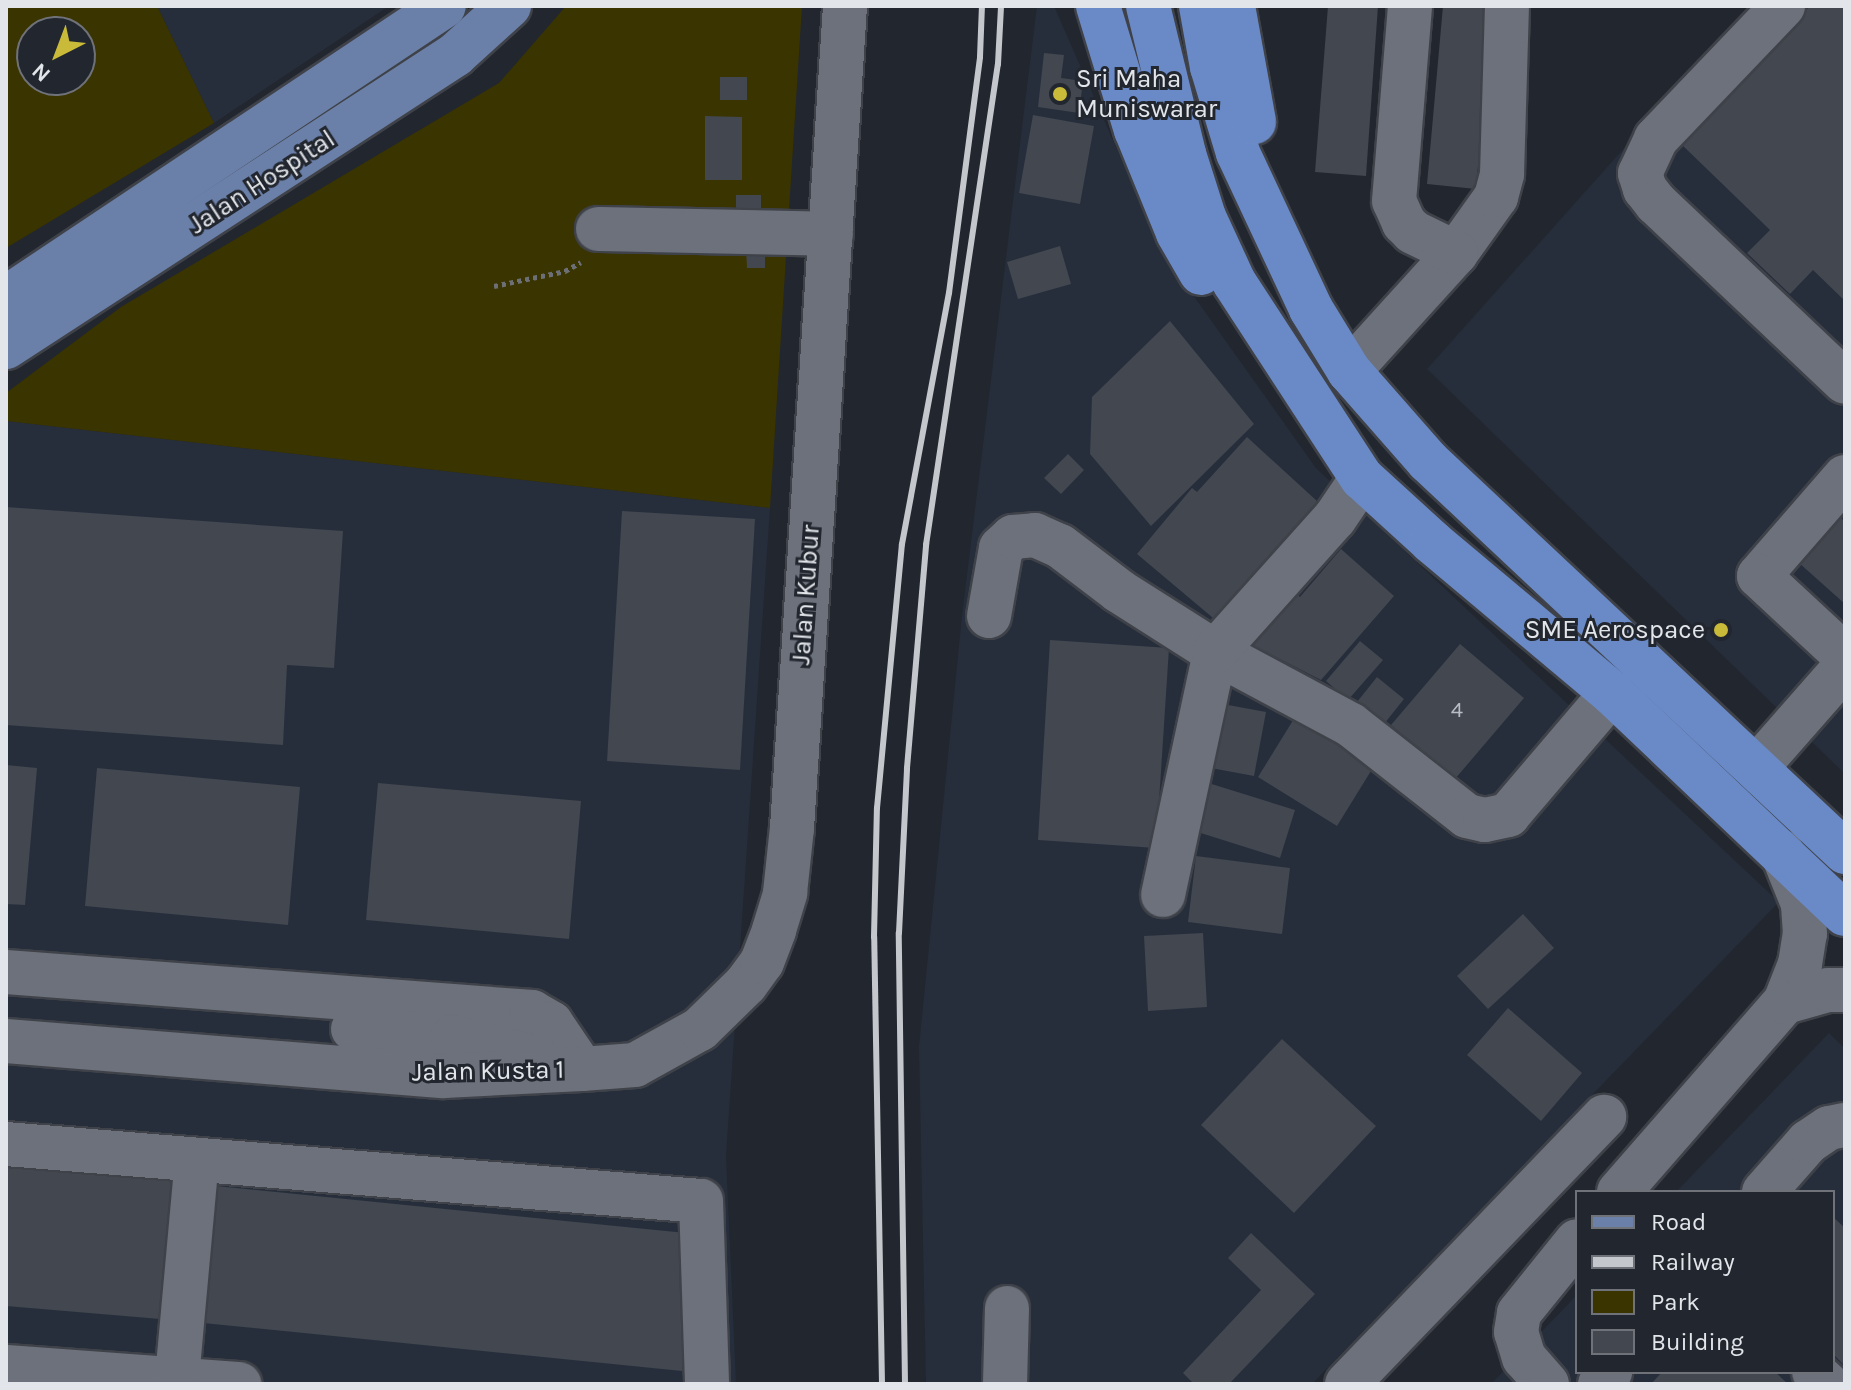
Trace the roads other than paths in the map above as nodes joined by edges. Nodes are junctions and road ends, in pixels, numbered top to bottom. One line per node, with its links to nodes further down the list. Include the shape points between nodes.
1 (509, 6): 16 (main road, Jalan Hospital, via 455,55)
2 (845, 6): 12 (street, Jalan Kubur)
3 (1098, 6): 20 (highway, via 1136,130 1178,233 1282,398)
4 (1148, 6): 20 (highway, via 1204,217 1234,282)
5 (1201, 6): 13 (highway, via 1212,67 1238,153)
6 (1233, 6): 13 (highway)
7 (1410, 6): 14 (street, via 1394,201 1413,232)
8 (1507, 6): 14 (street, via 1502,174 1496,197)
9 (1783, 6): 18 (street, via 1656,139 1640,173 1656,203)
10 (435, 13): 15 (main road, Jalan Hospital)
11 (598, 229): 12 (street)
12 (831, 234): 36 (street, Jalan Kubur, via 792,828 785,893 774,930 762,962 746,984 700,1029 635,1065)
13 (1277, 242): 17 (highway)
14 (1456, 253): 17 (street)
15 (6, 298)
16 (6, 347)
17 (1349, 371): 26 (highway, via 1428,461)
18 (1845, 382)
19 (1845, 477): 23 (street, via 1759,576)
20 (1362, 478): 22 (street, via 1335,518); 25 (highway)
21 (989, 616): 22 (street, via 1001,548 1013,537 1035,535 1060,546)
22 (1215, 652): 25 (street, via 1351,725 1467,816 1485,820 1508,815); 29 (street)
23 (1845, 656)
24 (1845, 667): 26 (street)
25 (1612, 693): 27 (highway)
26 (1757, 767): 28 (highway)
27 (1782, 852): 30 (highway); 34 (street, via 1803,904 1805,934)
28 (1845, 852)
29 (1163, 895)
30 (1845, 914)
31 (6, 972): 36 (street, via 532,1012 551,1023)
32 (1845, 990): 34 (street)
33 (6, 1001): 36 (street, Jalan Kusta 1, via 452,1037)
34 (1785, 1002): 41 (street)
35 (6, 1041): 36 (street, Jalan Kusta 1, via 444,1076)
36 (582, 1069)
37 (1604, 1117): 50 (street)
38 (1845, 1125): 42 (street, via 1808,1142)
39 (6, 1144): 40 (street)
40 (197, 1160): 46 (street); 48 (street, via 701,1201)
41 (1621, 1190)
42 (1766, 1190)
43 (1575, 1243): 51 (street, via 1519,1313 1516,1332 1524,1358)
44 (1007, 1308): 49 (street)
45 (6, 1367): 46 (street)
46 (177, 1378): 47 (street)
47 (239, 1384)
48 (707, 1384)
49 (1005, 1384)
50 (1347, 1384)
51 (1547, 1384)

